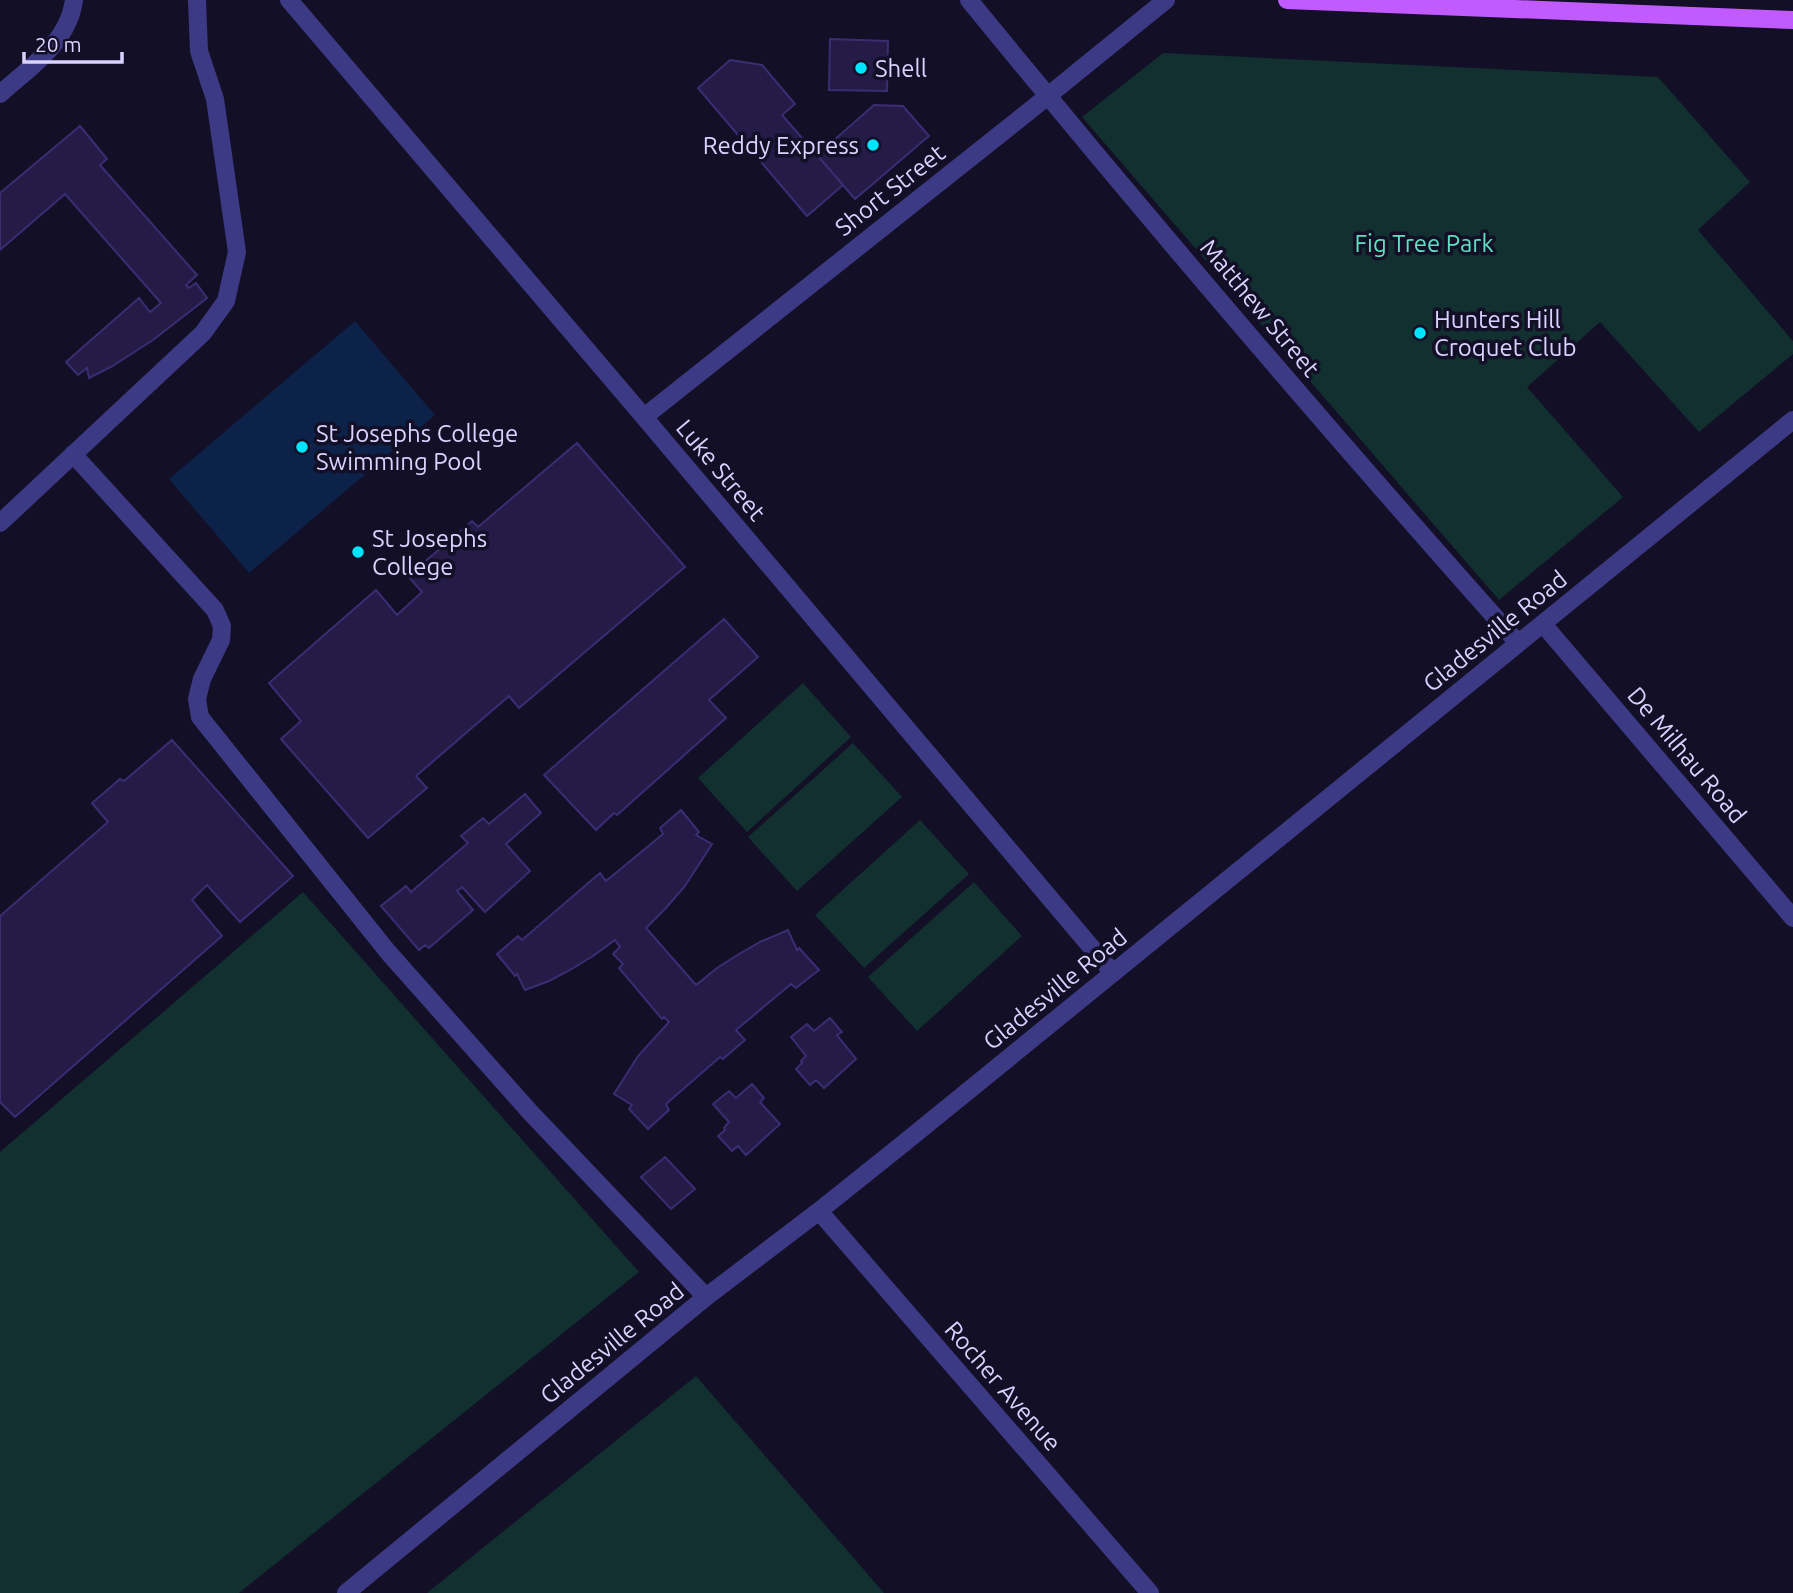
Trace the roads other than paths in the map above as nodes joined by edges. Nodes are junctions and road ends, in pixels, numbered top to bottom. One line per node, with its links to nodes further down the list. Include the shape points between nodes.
1 (74, 0): 8 (street, via 62,34)
2 (197, 0): 12 (street, via 199,51 215,99 237,252 226,302 203,333)
3 (289, 0): 10 (street, Luke Street)
4 (969, 0): 9 (street, Matthew Street)
5 (1166, 0): 9 (street, Short Street)
6 (1287, 0): 7 (main road)
7 (1793, 20)
8 (0, 94)
9 (1048, 96): 10 (street, Short Street); 15 (street, Matthew Street)
10 (644, 417): 17 (street, Luke Street)
11 (1793, 420): 14 (street, Gladesville Road)
12 (73, 454): 13 (street); 19 (street, via 215,610 222,626 221,640 202,679 197,699 200,718 388,952 530,1112)
13 (0, 523)
14 (1543, 624): 15 (street, Gladesville Road); 16 (street, De Milhau Road)
15 (1518, 643): 17 (street, Gladesville Road)
16 (1793, 918)
17 (1113, 973): 18 (street, Gladesville Road)
18 (819, 1211): 19 (street, Gladesville Road); 21 (street, Rocher Avenue)
19 (706, 1297): 20 (street, Gladesville Road)
20 (346, 1593)
21 (1150, 1593)

